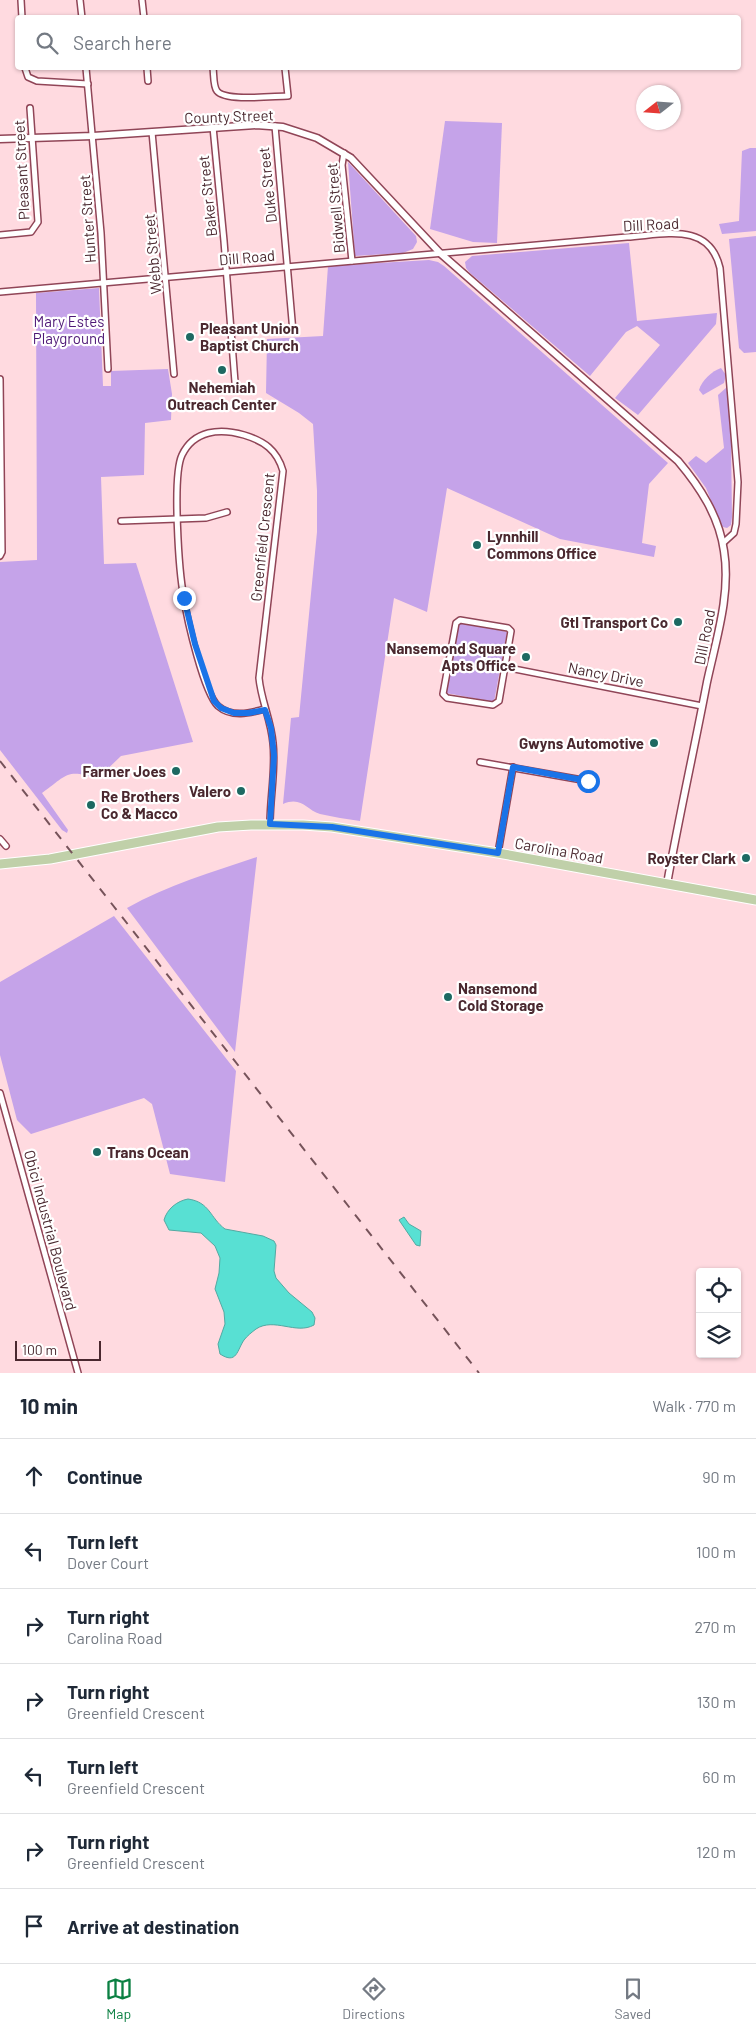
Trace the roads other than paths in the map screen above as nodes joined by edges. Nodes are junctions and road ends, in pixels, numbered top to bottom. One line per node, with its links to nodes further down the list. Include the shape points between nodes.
1 (21, 0): 4 (street)
2 (80, 0): 5 (street)
3 (142, 0): 6 (street)
4 (22, 15)
5 (82, 15)
6 (144, 15)
7 (26, 70): 13 (street, via 28,77 37,81)
8 (86, 70): 13 (street, Hunter Street)
9 (148, 70): 12 (street)
10 (213, 70): 11 (street, via 216,89 220,93 242,97 288,96)
11 (285, 70)
12 (148, 81)
13 (88, 84): 18 (street, Hunter Street)
14 (30, 108): 19 (street, Pleasant Street)
15 (274, 126): 16 (street, County Street); 21 (street, County Street, via 317,138); 25 (street, Duke Street)
16 (213, 127): 17 (street, County Street); 26 (street, Baker Street)
17 (152, 132): 18 (street, County Street); 27 (street, Webb Street)
18 (93, 136): 19 (street, County Street); 28 (street, Hunter Street)
19 (32, 138): 20 (street, County Street); 22 (street, Pleasant Street, via 38,222 26,233)
20 (0, 139)
21 (344, 153): 23 (street, County Street); 24 (street, Bidwell Street, via 342,165)
22 (0, 235)
23 (440, 253): 24 (street, Dill Road); 39 (street, County Street, via 678,461 714,514); 39 (street, Dill Road, via 680,234 695,236 708,244 720,268 737,453 736,524 734,533)
24 (352, 261): 25 (street, Dill Road)
25 (287, 266): 26 (street, Dill Road); 30 (street, Duke Street)
26 (227, 271): 27 (street, Dill Road); 34 (street, Baker Street)
27 (166, 276): 28 (street, Dill Road); 32 (street, Webb Street)
28 (103, 282): 29 (street, Dill Road); 31 (street, Hunter Street)
29 (0, 292)
30 (293, 332)
31 (108, 370)
32 (174, 374)
33 (0, 379): 35 (street)
34 (235, 382)
35 (0, 403): 40 (street)
36 (227, 512): 37 (street, via 210,518)
37 (178, 519): 38 (street); 43 (street, Greenfield Crescent, via 184,598 210,695 228,712); 43 (street, Greenfield Crescent, via 181,457 202,435 217,430 231,431 260,440 277,456 283,478 259,667)
38 (120, 521)
39 (723, 543): 42 (street, Dill Road, via 725,593)
40 (0, 556)
41 (504, 667): 41 (street, via 510,629 458,621 444,696 496,704); 42 (street, Nancy Drive)
42 (702, 706): 52 (street, Dill Road)
43 (265, 710): 47 (street, Greenfield Crescent, via 274,755)
44 (480, 762): 45 (street)
45 (513, 767): 46 (street); 50 (street)
46 (588, 781)
47 (270, 824): 50 (main road, Carolina Road, via 332,827); 51 (main road, Carolina Road, via 218,827 50,859)
48 (0, 839): 49 (street)
49 (6, 846)
50 (498, 853): 52 (main road, Carolina Road)
51 (0, 864)
52 (667, 884): 53 (main road, Carolina Road)
53 (756, 900)
54 (0, 1093): 55 (street, Obici Industrial Boulevard)
55 (78, 1373)

